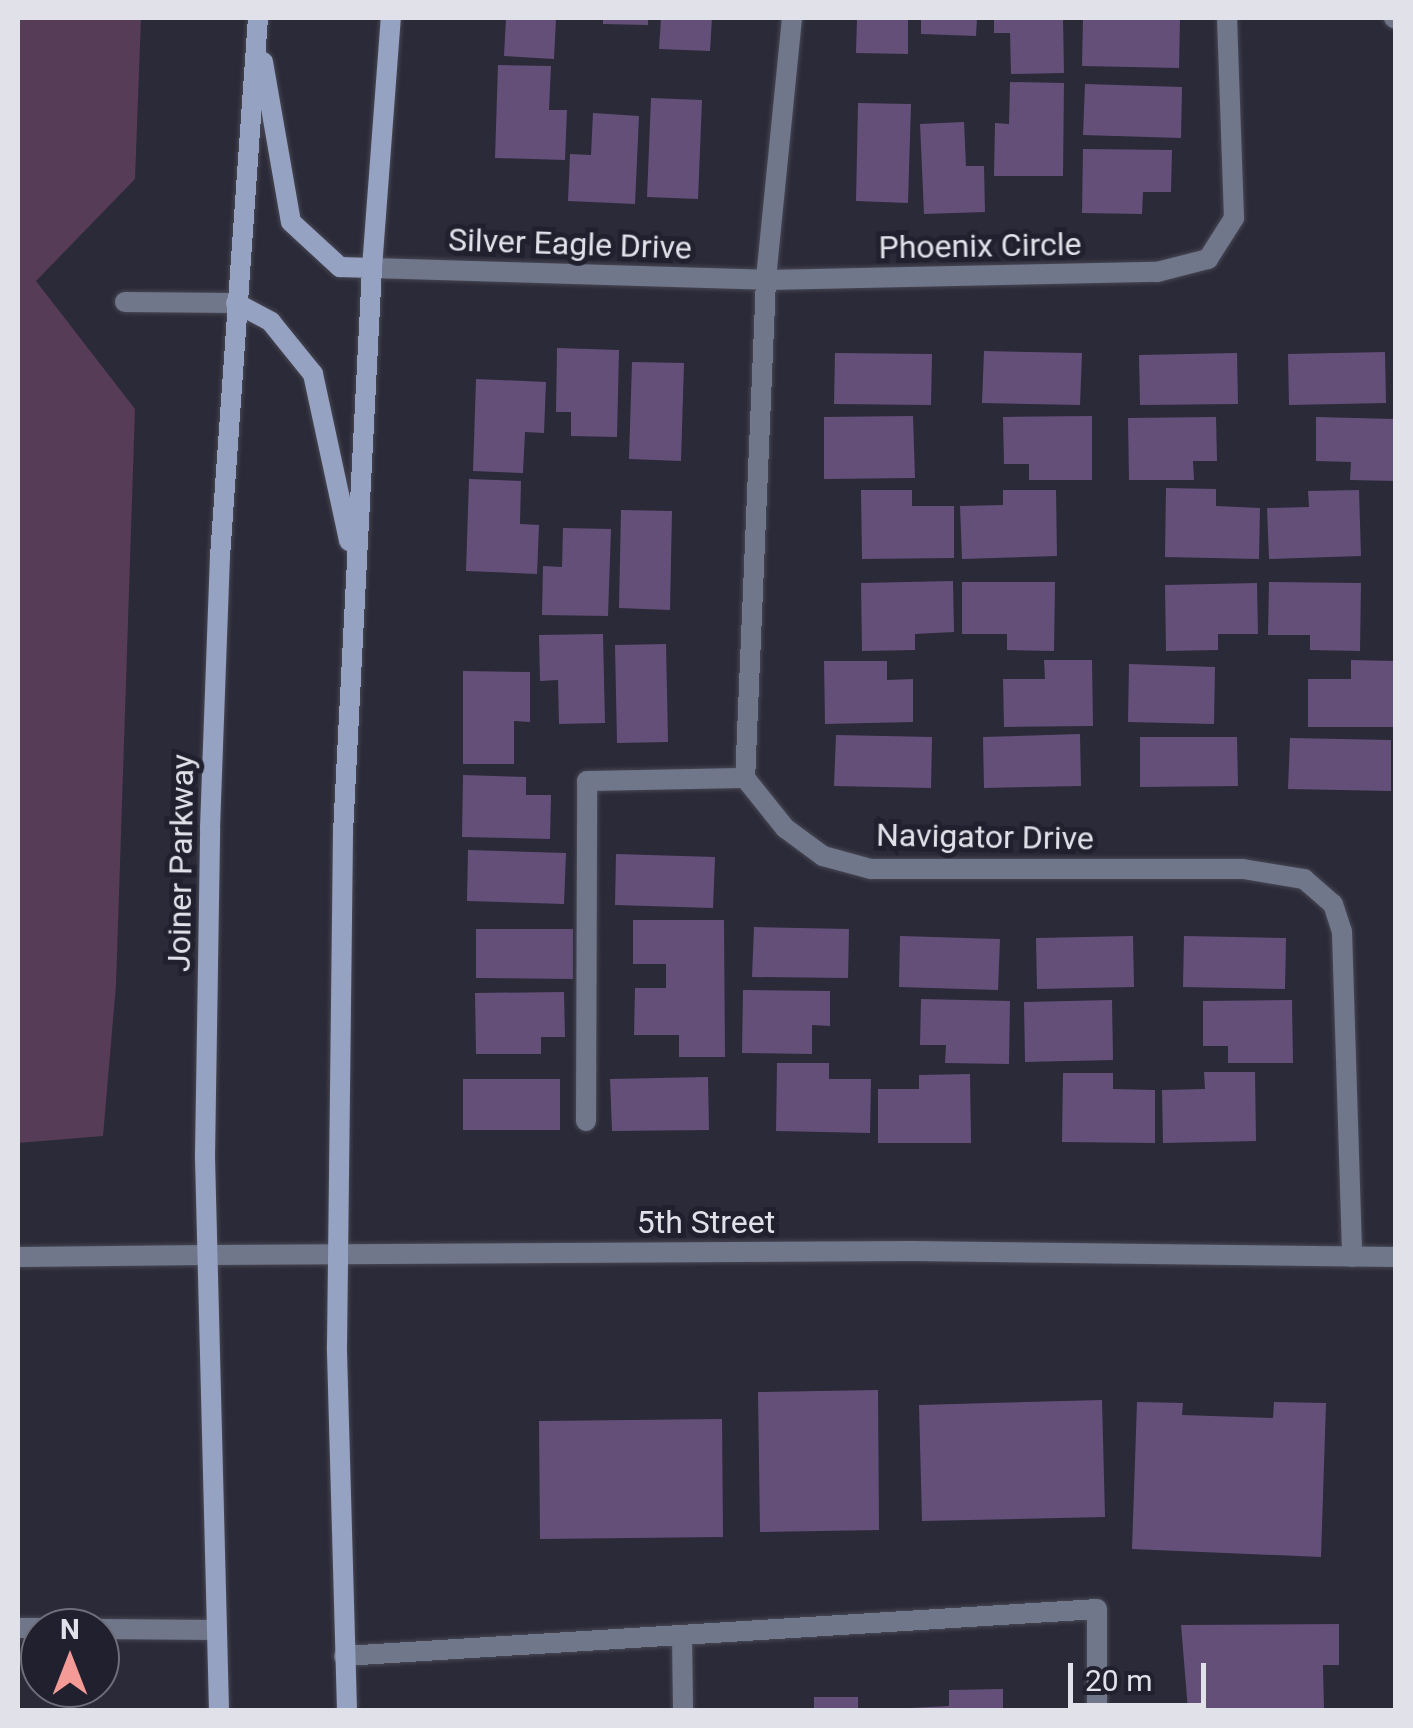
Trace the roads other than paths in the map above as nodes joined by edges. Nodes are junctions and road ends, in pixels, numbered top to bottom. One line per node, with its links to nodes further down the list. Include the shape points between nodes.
1 (391, 18): 5 (main road)
2 (792, 18): 6 (street)
3 (1227, 18): 6 (street, Phoenix Circle, via 1234,218 1208,259 1157,272)
4 (258, 24): 5 (main road, via 291,222 340,267); 8 (main road, Joiner Parkway)
5 (372, 268): 6 (street, Silver Eagle Drive); 9 (main road)
6 (766, 280): 10 (street)
7 (124, 302): 8 (street)
8 (236, 303): 9 (main road, via 271,322 314,374); 13 (main road, Joiner Parkway, via 210,828)
9 (355, 567): 12 (main road)
10 (745, 778): 11 (street, via 587,782); 15 (street, Navigator Drive, via 784,828 822,856 871,869 1243,869 1304,879 1333,904 1342,932)
11 (586, 1121)
12 (338, 1254): 13 (street, 5th Street); 15 (street, 5th Street); 20 (main road)
13 (206, 1255): 14 (street, 5th Street); 18 (main road, Joiner Parkway)
14 (18, 1256)
15 (1352, 1256): 16 (street, 5th Street)
16 (1396, 1256)
17 (120, 1629): 18 (street)
18 (215, 1630): 21 (main road, Joiner Parkway)
19 (682, 1635): 20 (street); 23 (street); 24 (street, via 1097,1609)
20 (344, 1656): 22 (main road)
21 (219, 1710)
22 (347, 1710)
23 (684, 1710)
24 (1096, 1710)

